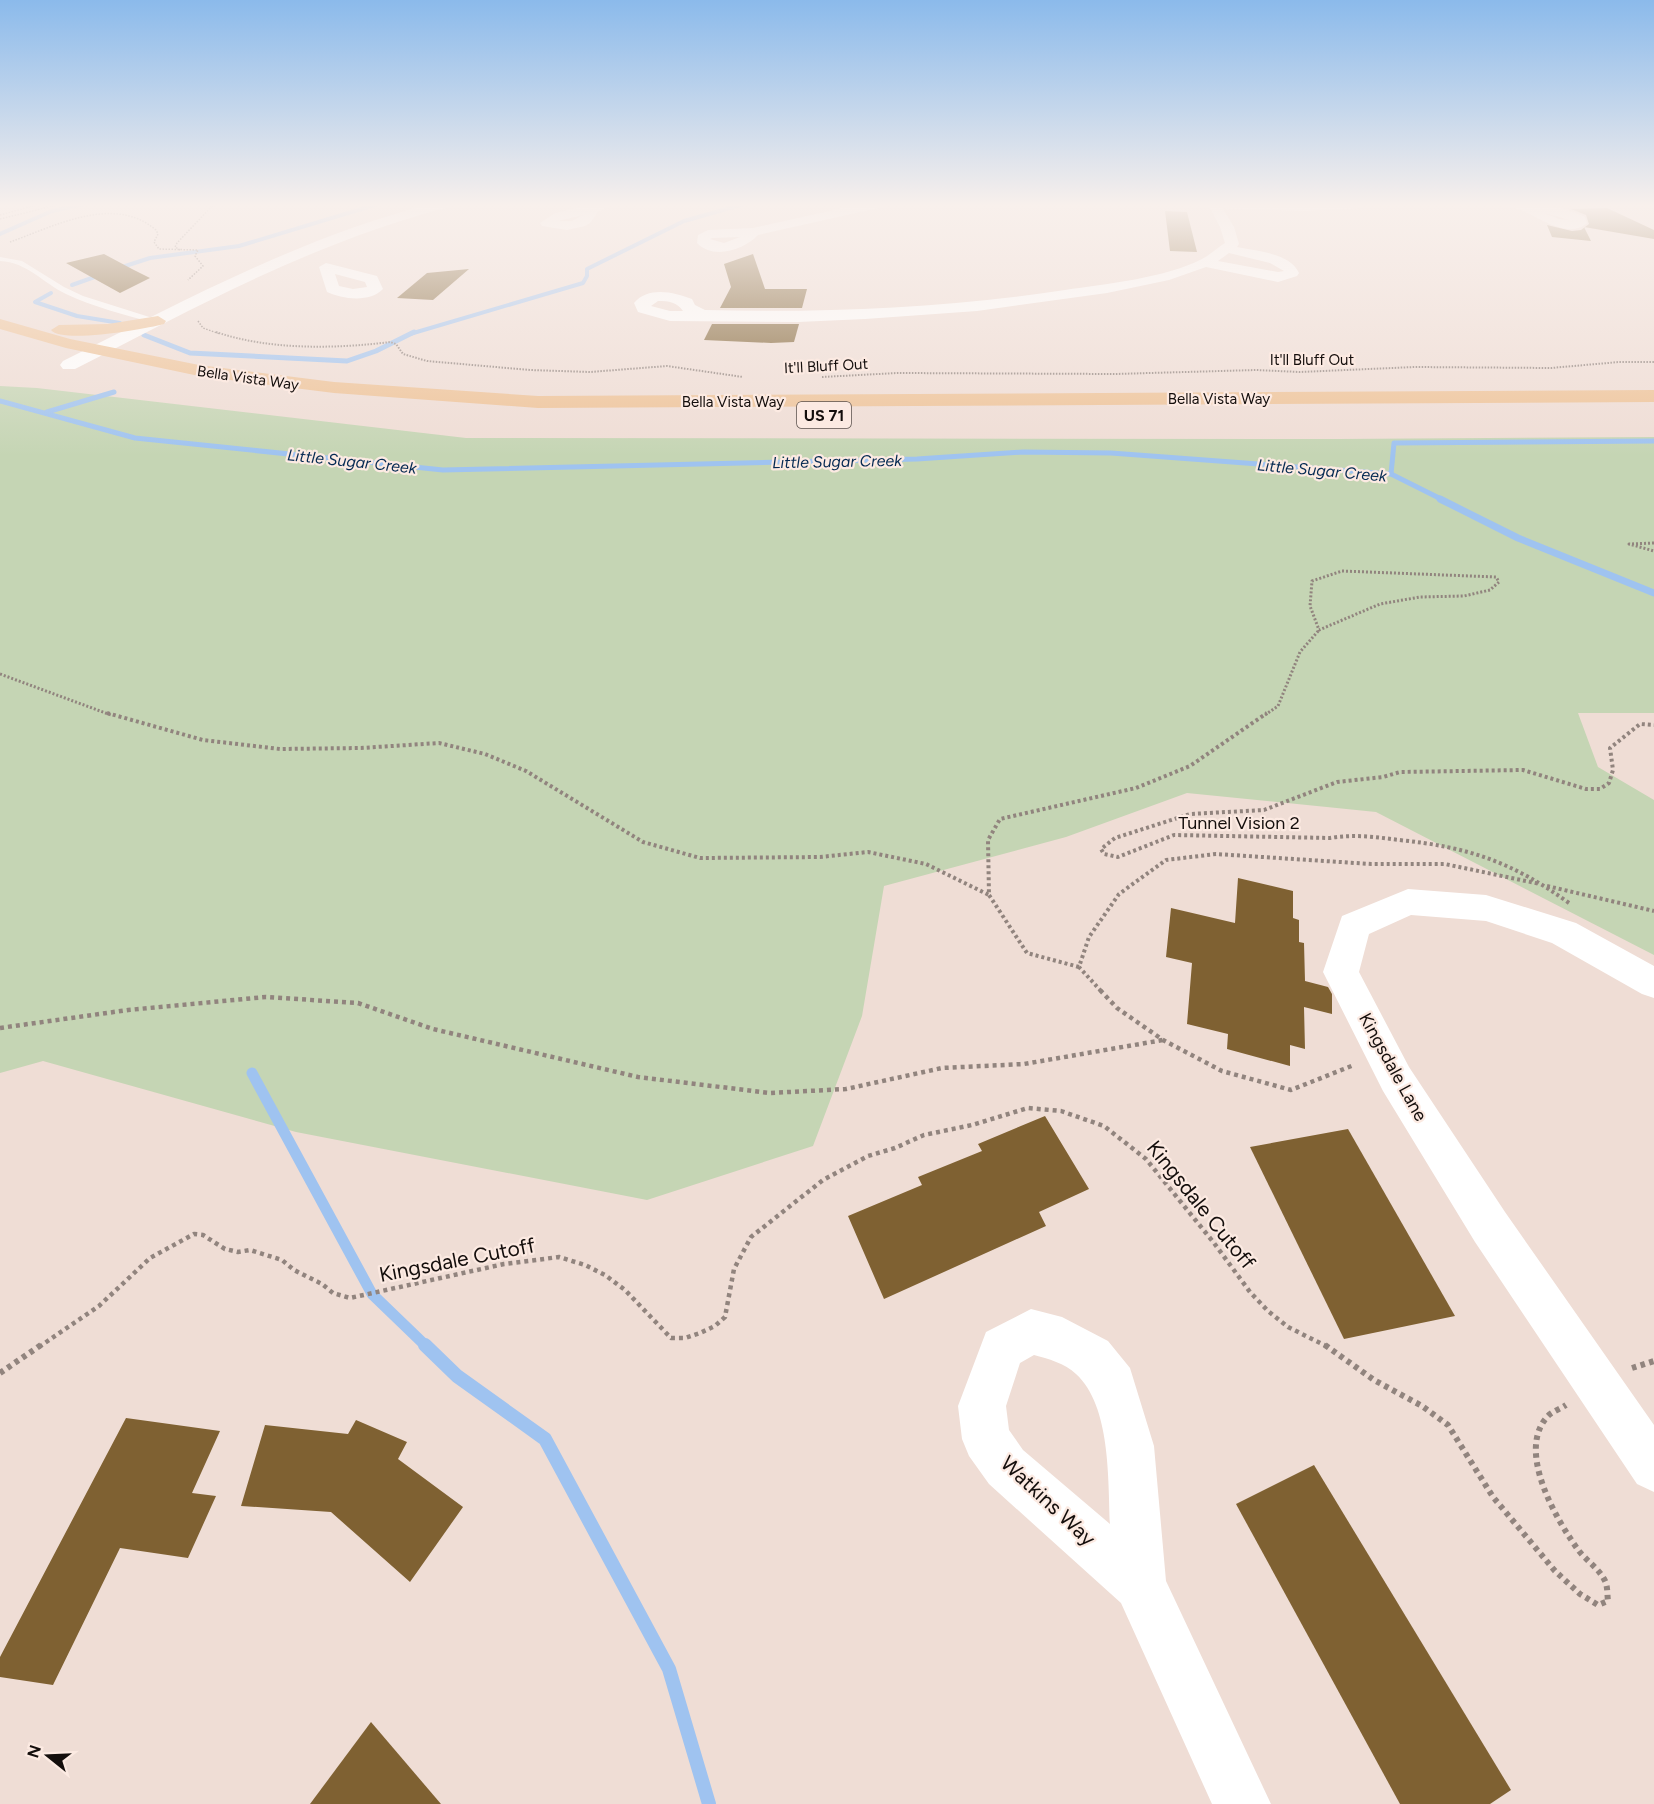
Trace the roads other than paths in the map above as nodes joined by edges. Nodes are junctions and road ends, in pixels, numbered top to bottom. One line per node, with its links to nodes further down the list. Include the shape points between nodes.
1 (61, 288): 5 (lane, via 113,309)
2 (224, 288): 5 (street)
3 (1099, 288): 4 (street, via 994,303 827,317)
4 (702, 315)
5 (158, 321): 6 (main road, via 108,329); 7 (street)
6 (5, 326): 7 (main road, Bella Vista Way / US 71)
7 (97, 351): 9 (street); 12 (main road, Bella Vista Way / US 71, via 179,369 282,384 538,402)
8 (48, 360): 9 (main road)
9 (69, 364): 10 (main road)
10 (103, 371)
11 (125, 376): 13 (main road, Bella Vista Way / US 71, via 301,400 492,413)
12 (1654, 396)
13 (1606, 415)
14 (1654, 982): 15 (street, Kingsdale Lane, via 1564,933 1486,908 1408,902 1354,926 1341,972 1396,1079 1490,1227)
15 (1654, 1467)
16 (1140, 1584): 16 (street, Watkins Way, via 1006,1467 986,1439 982,1406 1002,1348 1031,1332 1062,1340 1092,1357 1113,1385 1130,1446); 17 (street, Watkins Way)
17 (1242, 1804)

